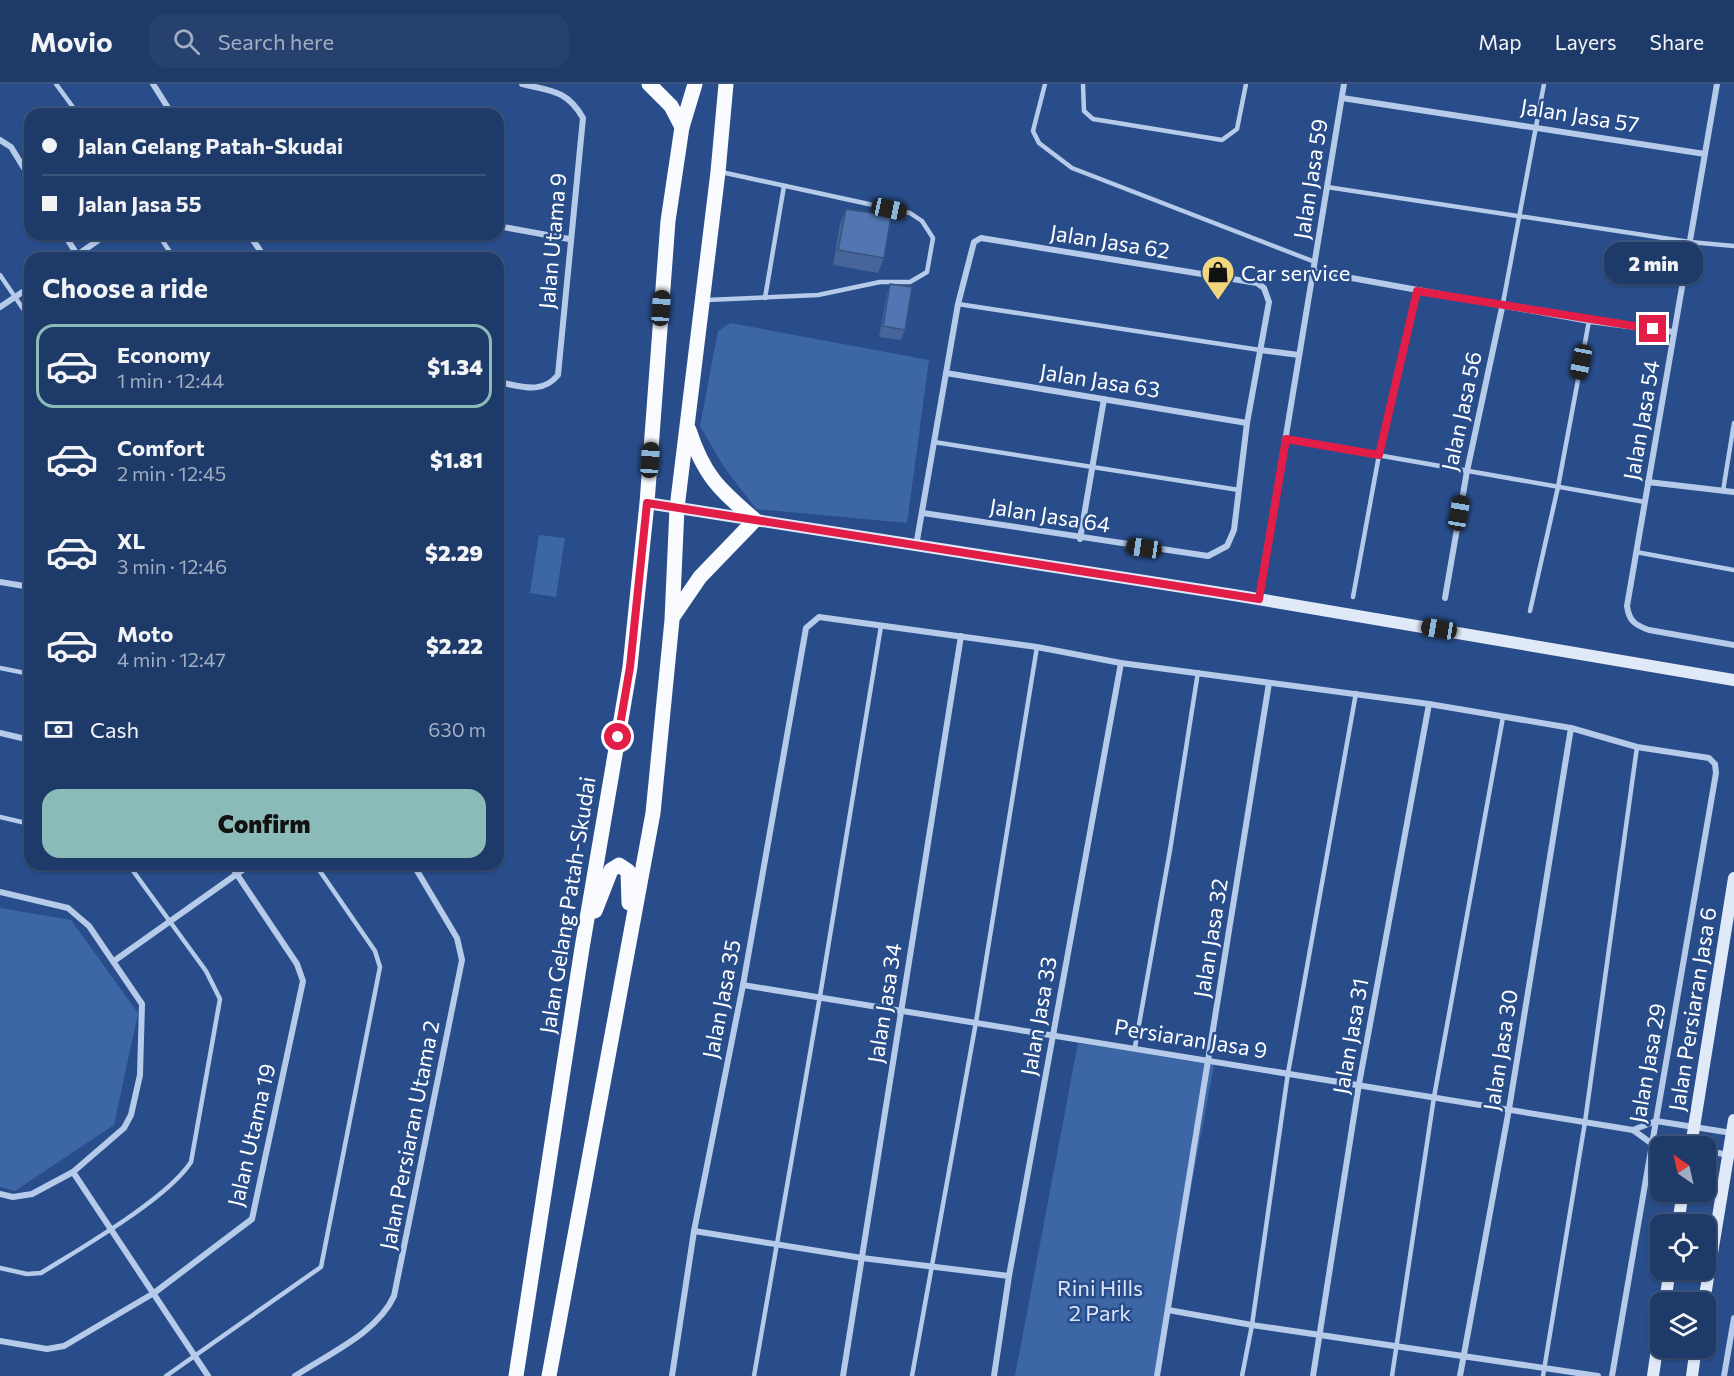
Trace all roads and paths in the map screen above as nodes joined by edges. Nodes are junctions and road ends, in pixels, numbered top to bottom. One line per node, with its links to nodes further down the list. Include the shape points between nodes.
1 (56, 84): 14 (lane)
2 (153, 84): 15 (street)
3 (522, 84): 26 (street, Jalan Utama 9, via 563,93 583,118)
4 (649, 84): 17 (main road, via 671,106)
5 (695, 84): 17 (main road, Jalan Gelang Patah-Skudai)
6 (726, 84): 21 (main road)
7 (1045, 84): 31 (lane, via 1033,131 1039,143 1071,168)
8 (1083, 84): 9 (lane, via 1084,111 1094,119 1222,140 1237,129)
9 (1246, 84)
10 (1344, 84): 13 (street, Jalan Jasa 59)
11 (1544, 84): 16 (lane)
12 (1717, 84): 19 (street, Jalan Jasa 54)
13 (1342, 98): 16 (street, Jalan Jasa 57); 23 (street, Jalan Jasa 59)
14 (74, 108)
15 (168, 108)
16 (1536, 126): 19 (street, Jalan Jasa 57); 24 (lane)
17 (682, 127): 64 (main road, Jalan Gelang Patah-Skudai, via 668,221)
18 (0, 140): 20 (street, via 11,147)
19 (1705, 154): 28 (street, Jalan Jasa 54)
20 (24, 168)
21 (718, 172): 22 (lane); 38 (main road)
22 (784, 186): 37 (lane); 37 (lane, via 910,213 922,221 933,238 927,272 910,282 880,282 818,295)
23 (1327, 187): 24 (lane); 31 (street, Jalan Jasa 59)
24 (1519, 216): 28 (lane); 39 (lane)
25 (504, 226): 26 (street)
26 (569, 239): 48 (street, Jalan Utama 9, via 558,375 550,385 538,389)
27 (99, 240): 30 (street)
28 (1689, 242): 29 (lane); 44 (street, Jalan Jasa 54)
29 (1734, 246)
30 (83, 252)
31 (1315, 262): 32 (street, Jalan Jasa 59)
32 (1313, 271): 35 (street); 46 (street, Jalan Jasa 59)
33 (0, 275): 36 (lane)
34 (24, 291): 36 (street)
35 (1417, 291): 39 (street); 55 (lane)
36 (15, 297): 41 (street); 42 (lane)
37 (765, 298): 38 (lane)
38 (704, 300): 52 (main road)
39 (1503, 303): 43 (street); 57 (street, Jalan Jasa 56)
40 (958, 304): 45 (lane); 45 (street, Jalan Jasa 62, via 970,248 981,238 1257,283 1264,288 1269,302); 47 (street, Jalan Jasa 62)
41 (0, 307)
42 (24, 310)
43 (1589, 321): 44 (street); 59 (lane)
44 (1674, 332): 58 (street, Jalan Jasa 54)
45 (1260, 350): 46 (street); 50 (street, Jalan Jasa 62)
46 (1299, 355): 53 (street, Jalan Jasa 59)
47 (946, 373): 49 (street, Jalan Jasa 63); 54 (street, Jalan Jasa 62)
48 (504, 383)
49 (1104, 399): 50 (street, Jalan Jasa 63); 56 (street)
50 (1247, 423): 60 (street, Jalan Jasa 62)
51 (1734, 423): 61 (lane)
52 (687, 424): 65 (main road); 67 (main road, via 706,471)
53 (1286, 439): 55 (lane); 77 (street, Jalan Jasa 59)
54 (934, 442): 56 (lane); 66 (street, Jalan Jasa 62)
55 (1379, 455): 57 (lane); 75 (lane)
56 (1092, 466): 60 (lane); 68 (street)
57 (1467, 471): 59 (lane); 76 (street, Jalan Jasa 56)
58 (1648, 482): 61 (street); 63 (street, Jalan Jasa 54)
59 (1558, 487): 63 (lane); 78 (lane)
60 (1239, 490): 71 (street, Jalan Jasa 62, via 1234,530 1227,546)
61 (1723, 491): 62 (street)
62 (1734, 492)
63 (1645, 502): 70 (street, Jalan Jasa 54)
64 (647, 503): 65 (street); 108 (main road, Jalan Gelang Patah-Skudai, via 630,667)
65 (677, 508): 67 (street); 79 (main road)
66 (923, 513): 68 (street, Jalan Jasa 64); 69 (street, Jalan Jasa 62)
67 (755, 520): 69 (street); 79 (main road, via 700,577 680,602)
68 (1080, 539): 71 (street, Jalan Jasa 64)
69 (916, 547): 77 (street)
70 (1636, 552): 72 (lane); 82 (street, Jalan Jasa 54, via 1627,606 1636,626)
71 (1208, 556)
72 (1734, 570)
73 (0, 582): 74 (street)
74 (24, 586)
75 (1353, 597)
76 (1445, 598)
77 (1259, 599): 88 (street)
78 (1530, 611)
79 (672, 620): 109 (main road, via 653,813)
80 (880, 626): 81 (street); 111 (street, Jalan Jasa 35, via 819,617 806,628); 112 (lane)
81 (961, 636): 83 (street); 113 (street, Jalan Jasa 34)
82 (1734, 645)
83 (1037, 647): 84 (street); 114 (lane)
84 (1121, 663): 86 (street); 115 (street, Jalan Jasa 33)
85 (0, 668): 87 (lane)
86 (1198, 672): 89 (street); 116 (lane)
87 (24, 673)
88 (1734, 680)
89 (1269, 683): 90 (street); 117 (street, Jalan Jasa 32)
90 (1356, 693): 91 (street); 118 (lane)
91 (1429, 704): 92 (street); 119 (street, Jalan Jasa 31)
92 (1503, 717): 93 (street); 120 (lane)
93 (1570, 729): 96 (street); 121 (street, Jalan Jasa 30)
94 (0, 733): 95 (street)
95 (24, 739)
96 (1637, 747): 123 (street, Jalan Jasa 29, via 1709,758 1716,773); 124 (lane)
97 (0, 817): 98 (lane)
98 (24, 823)
99 (132, 870): 107 (lane)
100 (234, 870): 104 (street, Jalan Utama 19)
101 (243, 870): 104 (street)
102 (319, 870): 151 (lane, via 375,951 380,968 321,1267)
103 (417, 870): 158 (street, Jalan Persiaran Utama 2, via 457,938 462,960 394,1296 387,1312 367,1329)
104 (237, 874): 107 (street); 144 (street, Jalan Utama 19, via 297,964 303,981 252,1219)
105 (1734, 878): 125 (street, Jalan Persiaran Jasa 6)
106 (0, 892): 110 (street, via 68,908 89,926)
107 (170, 923): 110 (street); 136 (lane, via 206,971 220,999 191,1162 182,1176)
108 (582, 948): 109 (main road, via 611,870 619,866 628,872 630,888); 159 (main road, Jalan Gelang Patah-Skudai)
109 (627, 951): 160 (main road)
110 (114, 961): 134 (street, via 142,1004 140,1075 124,1128)
111 (743, 985): 112 (street, Persiaran Jasa 9); 137 (street, Jalan Jasa 35)
112 (820, 996): 113 (street, Persiaran Jasa 9); 138 (lane)
113 (901, 1009): 114 (street, Persiaran Jasa 9); 139 (street, Jalan Jasa 34)
114 (976, 1022): 115 (street, Persiaran Jasa 9); 141 (lane)
115 (1053, 1034): 116 (street, Persiaran Jasa 9); 142 (street, Jalan Jasa 33)
116 (1135, 1047): 117 (street, Persiaran Jasa 9)
117 (1208, 1059): 118 (street, Persiaran Jasa 9); 145 (street, Jalan Jasa 32)
118 (1288, 1073): 119 (street, Persiaran Jasa 9); 147 (lane)
119 (1359, 1084): 120 (street, Persiaran Jasa 9); 148 (street, Jalan Jasa 31)
120 (1434, 1097): 121 (street, Persiaran Jasa 9); 150 (lane)
121 (1509, 1109): 124 (street, Persiaran Jasa 9); 152 (street, Jalan Jasa 30)
122 (1734, 1120): 127 (street)
123 (1656, 1121): 125 (street); 126 (street); 128 (street, Jalan Jasa 29)
124 (1585, 1122): 126 (street, Persiaran Jasa 9); 155 (lane)
125 (1694, 1128): 127 (street); 129 (street, Jalan Persiaran Jasa 6)
126 (1633, 1130): 130 (street, Persiaran Jasa 9)
127 (1733, 1133): 133 (street)
128 (1653, 1136)
129 (1692, 1136)
130 (1650, 1142)
131 (1650, 1149): 173 (street, Jalan Jasa 29)
132 (1716, 1153): 133 (street)
133 (1731, 1155): 143 (street)
134 (73, 1172): 135 (street, via 32,1194); 136 (street)
135 (0, 1194)
136 (110, 1228): 140 (lane, via 41,1273); 144 (street)
137 (694, 1231): 138 (street); 161 (street, Jalan Jasa 35)
138 (775, 1243): 139 (street); 162 (lane)
139 (862, 1258): 141 (street); 163 (street, Jalan Jasa 34)
140 (0, 1268)
141 (931, 1268): 142 (street); 164 (lane)
142 (1009, 1276): 165 (street, Jalan Jasa 33)
143 (1706, 1292)
144 (154, 1293): 149 (street, Jalan Utama 19, via 64,1346 46,1348); 151 (street)
145 (1168, 1310): 147 (street); 166 (street, Jalan Jasa 32)
146 (1734, 1318): 176 (street)
147 (1252, 1325): 148 (street); 167 (lane)
148 (1320, 1335): 150 (street); 168 (street, Jalan Jasa 31)
149 (0, 1341)
150 (1397, 1347): 152 (street); 169 (lane)
151 (195, 1356): 156 (lane); 157 (street)
152 (1463, 1356): 155 (street); 170 (street, Jalan Jasa 30)
153 (1656, 1358): 174 (street)
154 (1694, 1358): 175 (street)
155 (1545, 1368): 171 (lane); 172 (street)
156 (166, 1376)
157 (208, 1376)
158 (295, 1376)
159 (516, 1376)
160 (549, 1376)
161 (672, 1376)
162 (754, 1376)
163 (843, 1376)
164 (912, 1376)
165 (994, 1376)
166 (1157, 1376)
167 (1242, 1376)
168 (1313, 1376)
169 (1392, 1376)
170 (1460, 1376)
171 (1543, 1376)
172 (1598, 1376)
173 (1612, 1376)
174 (1653, 1376)
175 (1692, 1376)
176 (1724, 1376)

